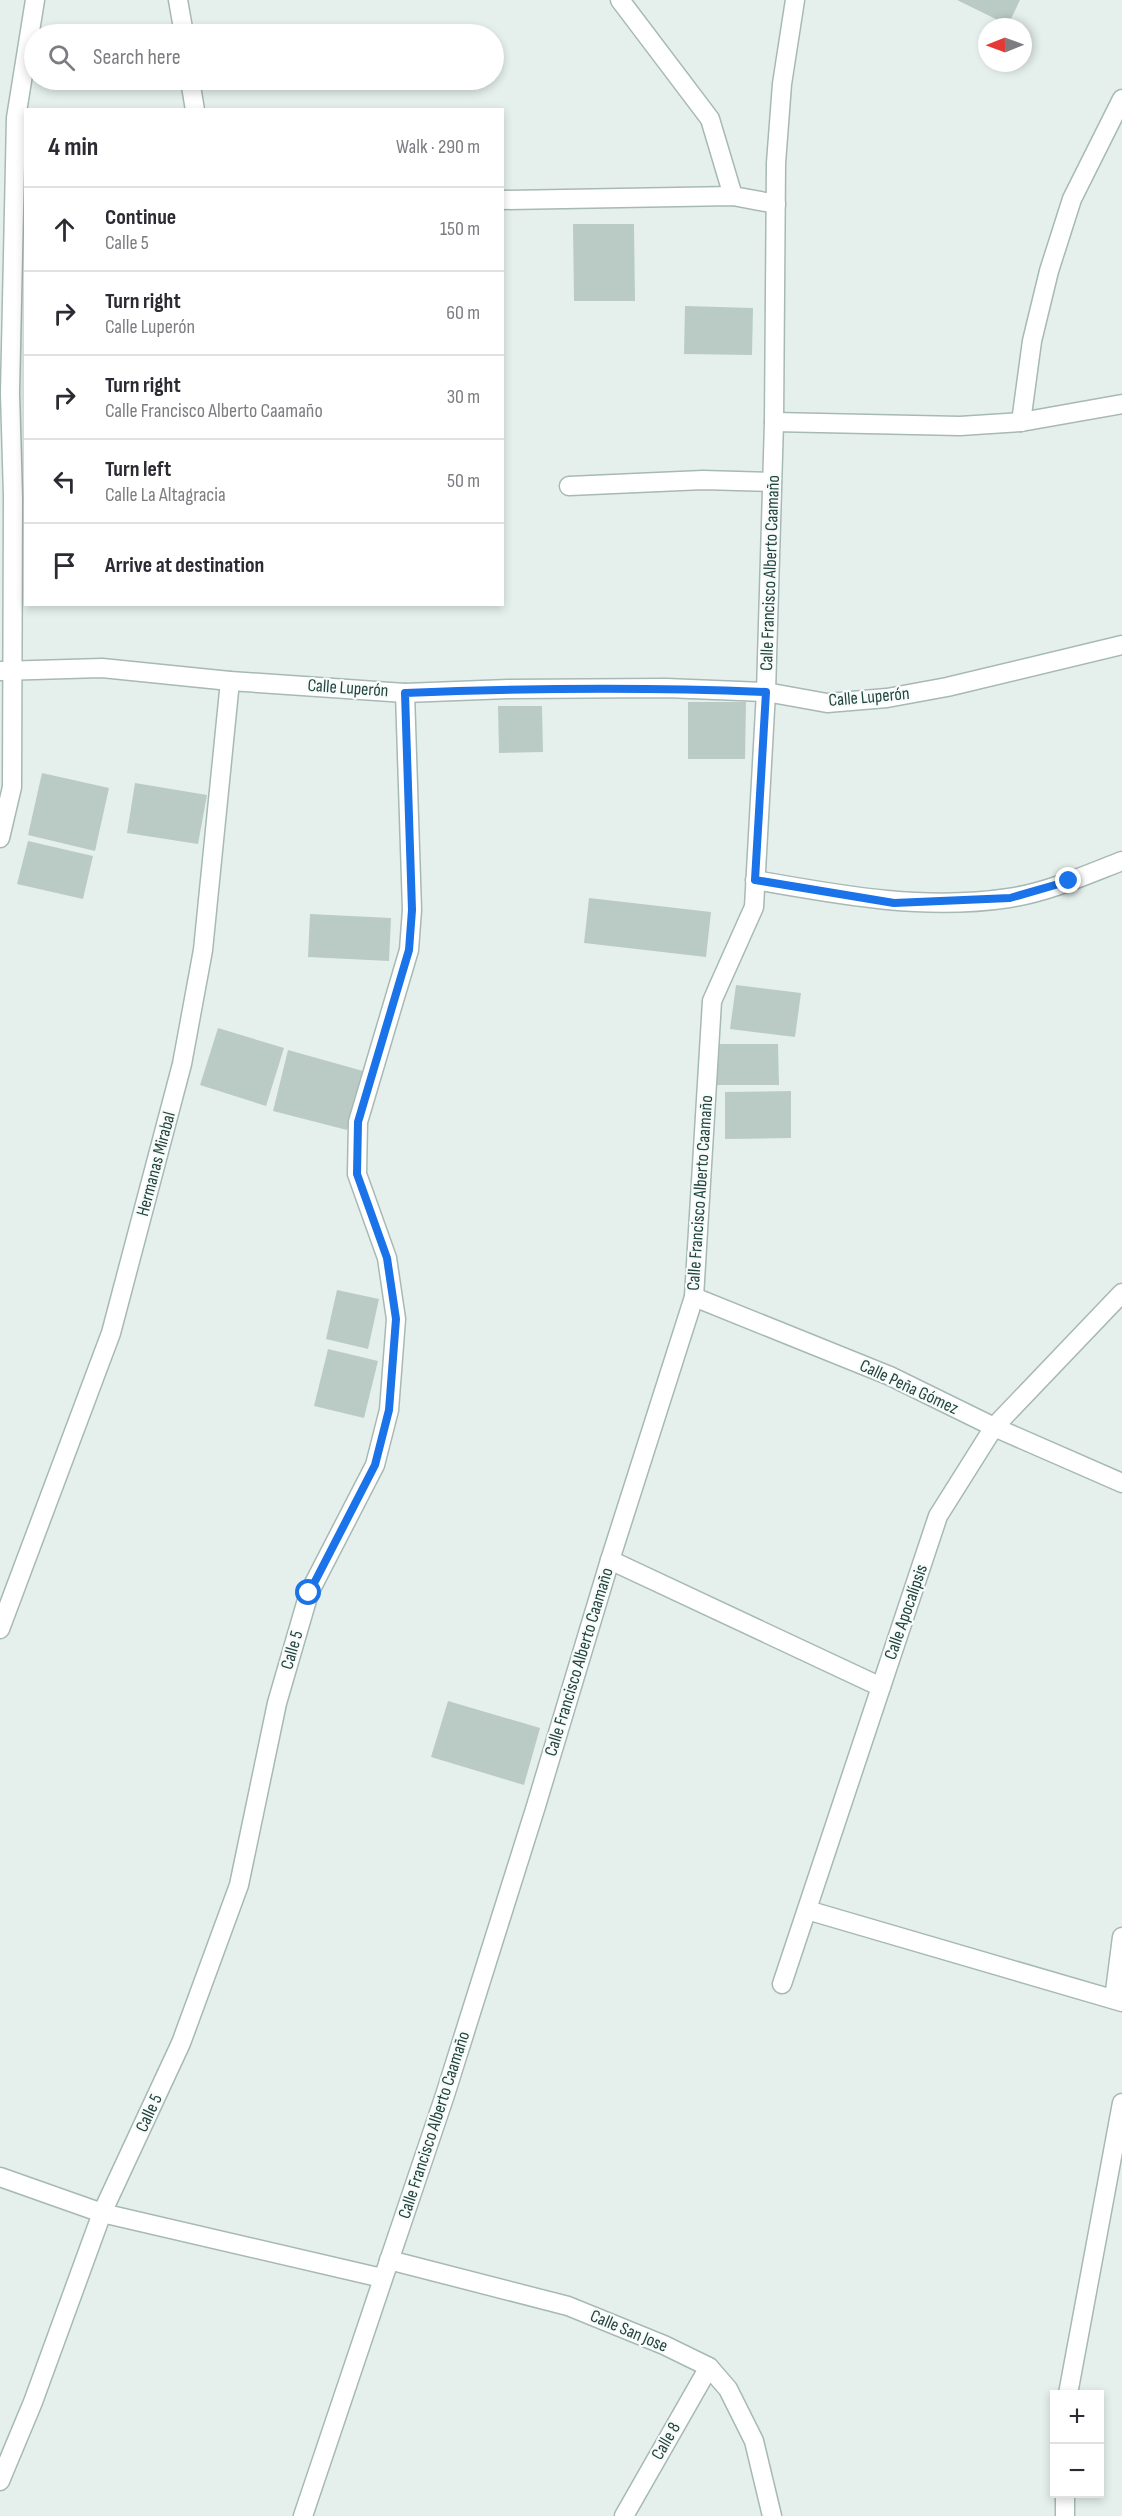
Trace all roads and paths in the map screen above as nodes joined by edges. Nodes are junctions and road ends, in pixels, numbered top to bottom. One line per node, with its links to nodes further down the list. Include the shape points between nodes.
1 (35, 0): 5 (street)
2 (178, 0): 6 (street)
3 (620, 0): 11 (street, via 710,119)
4 (795, 0): 13 (street, Calle Francisco Alberto Caamaño, via 782,84)
5 (31, 24)
6 (182, 24)
7 (24, 68): 19 (street, via 16,118)
8 (192, 90): 10 (street)
9 (1122, 99): 16 (street, via 1072,199 1049,271 1032,341)
10 (195, 108)
11 (733, 196): 12 (street); 13 (street)
12 (504, 200)
13 (776, 204): 15 (street, Calle Francisco Alberto Caamaño)
14 (1122, 404): 16 (street)
15 (774, 422): 16 (street, via 960,426); 17 (street, Calle Francisco Alberto Caamaño)
16 (1021, 422)
17 (772, 483): 18 (street, via 703,480); 23 (street, Calle Francisco Alberto Caamaño)
18 (569, 486)
19 (6, 496): 21 (street)
20 (1122, 645): 23 (street, Calle Luperón, via 887,698 827,703)
21 (6, 671): 22 (street, Calle Luperón, via 102,668); 25 (street, via 12,787)
22 (230, 681): 24 (street, Calle Luperón); 33 (street, Hermanas Mirabal, via 203,950 182,1064 111,1333)
23 (766, 692): 24 (street, Calle Luperón, via 655,688); 27 (street, Calle Francisco Alberto Caamaño)
24 (405, 693): 41 (street, Calle 5, via 412,910 409,950 358,1122 357,1174 387,1258 396,1319 389,1410 375,1465 309,1593 277,1703 235,1896 181,2043)
25 (0, 838)
26 (1122, 861): 27 (street, via 1010,898 950,902 894,903)
27 (755, 880): 29 (street, Calle Francisco Alberto Caamaño, via 754,907 712,1001)
28 (1122, 1293): 30 (street, Calle Apocalípsis)
29 (694, 1297): 30 (street, Calle Peña Gómez, via 890,1376); 32 (street, Calle Francisco Alberto Caamaño)
30 (994, 1427): 31 (street, Calle Peña Gómez); 34 (street, Calle Apocalípsis, via 938,1516)
31 (1122, 1484)
32 (610, 1560): 34 (street); 42 (street, Calle Francisco Alberto Caamaño, via 456,2062)
33 (0, 1629)
34 (881, 1687): 35 (street, Calle Apocalípsis)
35 (807, 1910): 37 (street, Calle Apocalípsis); 38 (street)
36 (1122, 1937): 38 (street)
37 (782, 1984)
38 (1118, 2001)
39 (1122, 2103): 45 (street)
40 (0, 2177): 41 (street)
41 (102, 2213): 43 (street); 46 (street, Calle 5)
42 (389, 2260): 43 (street, Calle Francisco Alberto Caamaño); 44 (street, Calle San Jose, via 568,2306)
43 (382, 2278): 48 (street, Calle Francisco Alberto Caamaño)
44 (709, 2367): 49 (street, Calle 8); 50 (street, Calle San Jose, via 728,2390 754,2441)
45 (1069, 2390)
46 (0, 2481)
47 (1065, 2498): 51 (street)
48 (303, 2516)
49 (624, 2516)
50 (772, 2516)
51 (1065, 2516)

